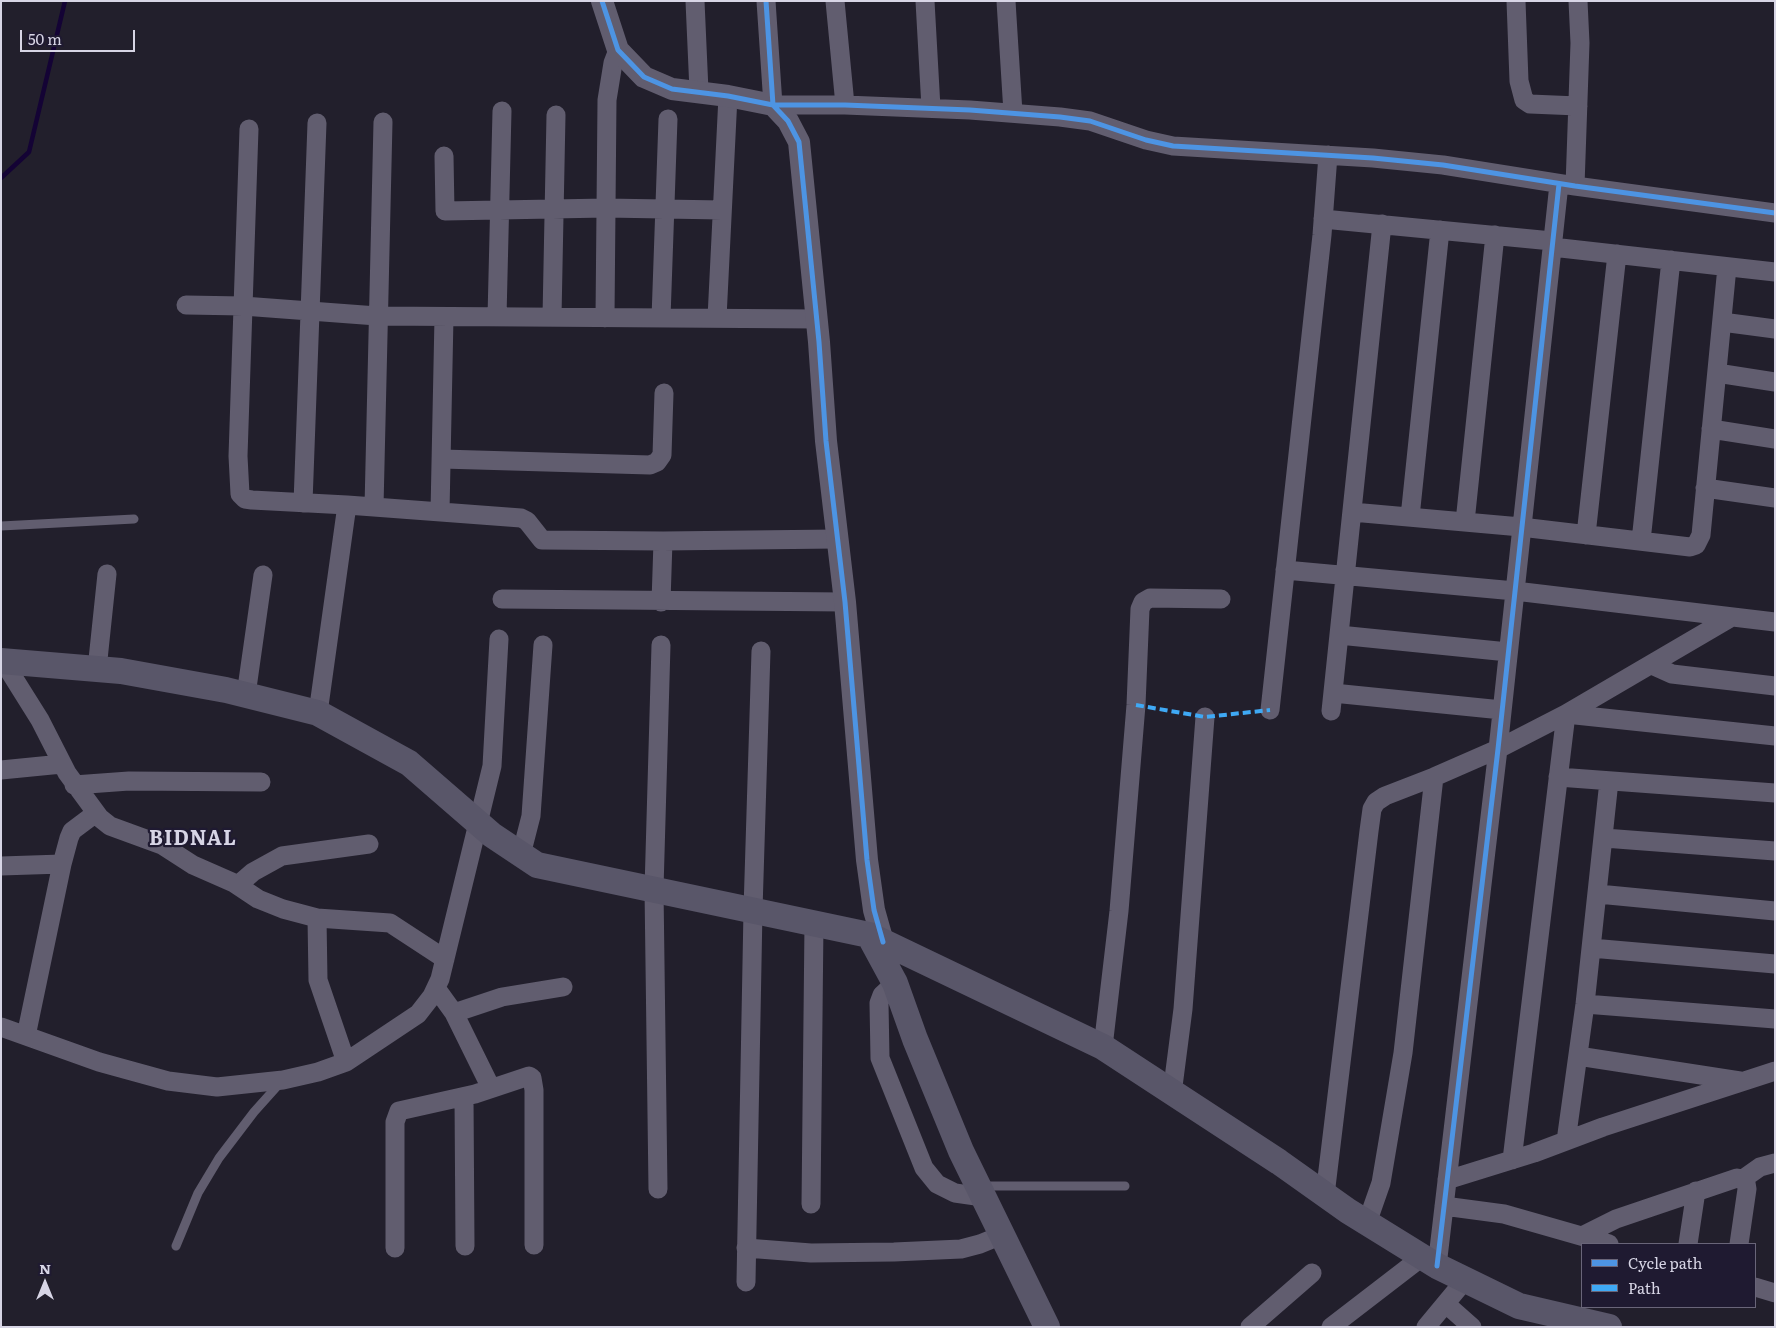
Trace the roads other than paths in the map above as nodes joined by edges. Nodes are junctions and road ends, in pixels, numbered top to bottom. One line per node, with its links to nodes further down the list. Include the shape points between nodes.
1 (602, 1): 9 (street)
2 (694, 1): 10 (street)
3 (766, 1): 12 (street)
4 (835, 1): 13 (street)
5 (925, 1): 15 (street)
6 (1006, 1): 17 (street)
7 (1516, 1): 14 (street, via 1519,81 1524,100 1530,104)
8 (1578, 1): 14 (street)
9 (618, 50): 10 (street, via 644,77 672,89); 26 (street, via 607,100)
10 (698, 91): 11 (street)
11 (728, 96): 12 (street); 30 (street)
12 (773, 105): 13 (street); 51 (street, via 788,120 798,142)
13 (845, 105): 15 (street)
14 (1578, 106): 25 (street)
15 (931, 108): 17 (street)
16 (502, 111): 28 (street)
17 (1013, 113): 23 (street, via 1090,121 1172,146)
18 (556, 115): 29 (street)
19 (668, 118): 27 (street)
20 (383, 122): 44 (street)
21 (317, 123): 43 (street)
22 (249, 130): 42 (street)
23 (1328, 155): 25 (street, via 1443,166); 32 (street)
24 (444, 156): 28 (street, via 445,211)
25 (1567, 185): 31 (street); 36 (street)
26 (606, 208): 27 (street); 29 (street); 48 (street)
27 (665, 209): 30 (street); 49 (street)
28 (500, 210): 29 (street); 46 (street)
29 (555, 210): 47 (street)
30 (722, 210): 50 (street)
31 (1775, 213)
32 (1323, 219): 33 (street); 76 (street)
33 (1382, 224): 34 (street); 66 (street)
34 (1440, 230): 35 (street); 67 (street)
35 (1495, 235): 36 (street); 69 (street)
36 (1552, 244): 37 (street); 71 (street)
37 (1617, 254): 38 (street); 72 (street)
38 (1671, 260): 39 (street); 75 (street)
39 (1727, 267): 40 (street); 52 (street)
40 (1775, 272)
41 (186, 305): 42 (street)
42 (243, 306): 43 (street); 62 (street, via 238,456 240,494 252,500)
43 (311, 313): 44 (street); 62 (street)
44 (377, 316): 45 (street); 64 (street)
45 (444, 316): 46 (street); 59 (street)
46 (497, 317): 47 (street)
47 (552, 317): 48 (street)
48 (605, 318): 49 (street)
49 (661, 318): 50 (street)
50 (717, 318): 51 (street)
51 (817, 319): 73 (street)
52 (1722, 322): 53 (street); 54 (street)
53 (1775, 329)
54 (1717, 373): 55 (street); 57 (street)
55 (1775, 382)
56 (664, 393): 59 (street, via 662,455 650,465)
57 (1711, 429): 58 (street); 60 (street)
58 (1775, 439)
59 (442, 460): 65 (street)
60 (1706, 488): 61 (street); 75 (street, via 1701,535 1696,545)
61 (1775, 498)
62 (304, 503): 63 (street)
63 (347, 505): 64 (street); 100 (street)
64 (374, 508): 65 (street)
65 (440, 512): 74 (street, via 521,518 542,540)
66 (1352, 512): 67 (street); 79 (street)
67 (1410, 517): 69 (street)
68 (134, 519): 70 (lane)
69 (1465, 522): 71 (street)
70 (1, 526)
71 (1522, 527): 72 (street); 80 (street)
72 (1586, 535): 75 (street)
73 (836, 539): 74 (street); 84 (street)
74 (663, 541): 83 (street)
75 (1641, 541)
76 (1285, 570): 79 (street); 98 (street)
77 (107, 574): 95 (street)
78 (263, 574): 97 (street)
79 (1345, 576): 80 (street); 87 (street)
80 (1514, 591): 85 (street); 92 (street)
81 (1221, 598): 140 (street, via 1150,598 1140,608 1136,705 1120,901)
82 (502, 599): 83 (street)
83 (661, 602): 84 (street)
84 (845, 602): 128 (street)
85 (1730, 618): 86 (street); 94 (street)
86 (1775, 622)
87 (1339, 635): 92 (street); 99 (street, via 1332,702)
88 (499, 639): 114 (street, via 492,766)
89 (543, 645): 118 (street, via 531,816)
90 (661, 645): 122 (street)
91 (761, 651): 124 (street)
92 (1508, 652): 99 (street)
93 (2, 661): 95 (main road); 105 (street, via 40,720)
94 (1652, 665): 96 (street, via 1672,674); 101 (street)
95 (97, 669): 97 (main road)
96 (1775, 686)
97 (246, 694): 100 (main road)
98 (1270, 710)
99 (1502, 710): 104 (street)
100 (318, 713): 114 (main road, via 409,763)
101 (1566, 714): 103 (street); 104 (street); 107 (street)
102 (1205, 718): 147 (street, via 1183,1009)
103 (1775, 736)
104 (1498, 749): 108 (street); 153 (street)
105 (62, 764): 106 (street); 111 (street)
106 (1, 770)
107 (1558, 777): 109 (street); 150 (street)
108 (1434, 778): 158 (street, via 1385,796 1372,809); 161 (street, via 1403,1053 1381,1183)
109 (1609, 781): 112 (street); 115 (street)
110 (261, 782): 111 (street, via 129,780)
111 (74, 785): 113 (street)
112 (1775, 794)
113 (96, 813): 119 (street, via 72,831); 121 (street, via 110,826 162,845 193,865)
114 (478, 823): 118 (main road); 130 (street)
115 (1604, 838): 117 (street); 123 (street)
116 (369, 844): 121 (street, via 282,856 258,868)
117 (1775, 852)
118 (521, 854): 122 (main road, via 536,865)
119 (62, 864): 120 (street); 139 (street)
120 (1, 866)
121 (238, 885): 126 (street, via 258,899)
122 (654, 889): 124 (main road); 155 (street)
123 (1598, 894): 125 (street); 129 (street)
124 (753, 910): 127 (main road); 171 (street)
125 (1775, 911)
126 (317, 918): 130 (street, via 390,923); 142 (street, via 318,980)
127 (814, 923): 128 (main road); 159 (street)
128 (876, 938): 132 (main road); 140 (main road)
129 (1591, 948): 131 (street); 135 (street)
130 (445, 959): 134 (street)
131 (1775, 964)
132 (895, 983): 157 (main road, via 957,1142); 157 (street, via 879,1002 878,1046 882,1067 897,1104 924,1168 937,1184 955,1193)
133 (563, 987): 136 (street, via 502,997)
134 (436, 988): 136 (street); 142 (street, via 418,1014)
135 (1585, 1004): 137 (street); 141 (street)
136 (454, 1013): 146 (street)
137 (1775, 1019)
138 (1, 1028): 139 (street)
139 (26, 1036): 144 (street, via 99,1062 168,1081 216,1087)
140 (1103, 1048): 147 (main road)
141 (1578, 1056): 145 (street); 149 (street)
142 (346, 1062): 144 (street)
143 (1775, 1071): 145 (street)
144 (283, 1080): 168 (lane, via 219,1158 198,1193)
145 (1744, 1081): 149 (street)
146 (491, 1088): 148 (street); 167 (street, via 525,1076 532,1078 534,1084)
147 (1172, 1094): 158 (main road)
148 (464, 1097): 169 (street); 170 (street, via 406,1109 396,1116)
149 (1566, 1141): 150 (street)
150 (1512, 1160): 153 (street)
151 (1775, 1163): 152 (street, via 1760,1167)
152 (1743, 1179): 156 (street, via 1728,1180); 166 (street, via 1747,1189)
153 (1447, 1180): 160 (street)
154 (1125, 1186): 157 (lane)
155 (658, 1189)
156 (1696, 1191): 163 (street, via 1616,1219); 165 (street)
157 (981, 1192): 162 (main road)
158 (1325, 1195): 161 (main road)
159 (812, 1204)
160 (1444, 1206): 163 (street, via 1504,1214); 172 (street)
161 (1368, 1223): 172 (main road)
162 (1002, 1235): 171 (street, via 960,1248 894,1252 812,1253); 179 (main road)
163 (1582, 1236): 164 (street)
164 (1606, 1243)
165 (1688, 1243)
166 (1739, 1243)
167 (534, 1245)
168 (176, 1246)
169 (466, 1246)
170 (395, 1248)
171 (746, 1248): 175 (street)
172 (1429, 1262): 174 (main road); 181 (street)
173 (1312, 1272): 180 (street)
174 (1465, 1280): 178 (street); 184 (main road, via 1519,1306)
175 (746, 1282)
176 (1756, 1287): 177 (street)
177 (1775, 1293)
178 (1446, 1304): 182 (street); 183 (street)
179 (1047, 1327)
180 (1250, 1327)
181 (1331, 1327)
182 (1426, 1327)
183 (1472, 1327)
184 (1609, 1327)

